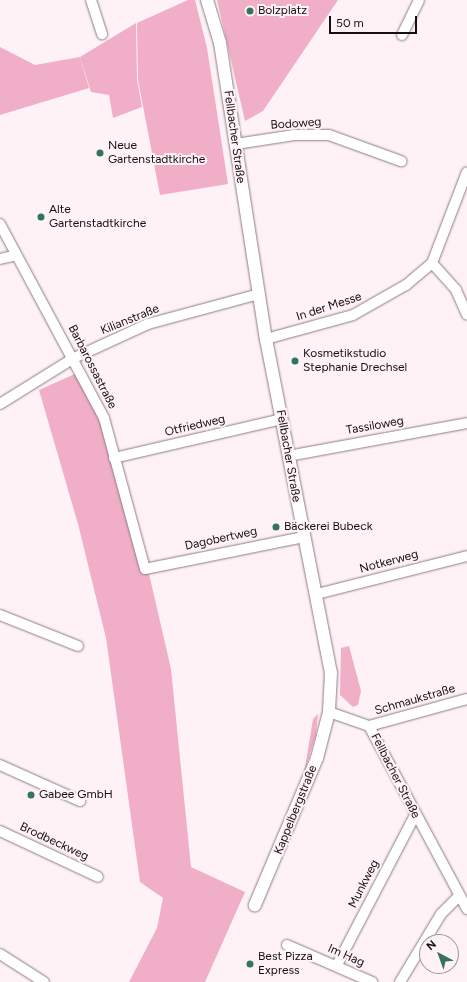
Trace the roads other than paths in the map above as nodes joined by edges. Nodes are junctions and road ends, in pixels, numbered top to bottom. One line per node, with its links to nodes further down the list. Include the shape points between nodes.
1 (91, 0): 4 (street)
2 (207, 0): 6 (street, Fellbacher Straße, via 220,43)
3 (420, 0): 5 (street)
4 (102, 34)
5 (402, 35)
6 (236, 144): 7 (street, Bodoweg, via 294,135 329,135); 13 (street, Fellbacher Straße)
7 (402, 161)
8 (467, 172): 12 (street)
9 (0, 224): 10 (street, Barbarossastraße)
10 (17, 255): 11 (street); 16 (street, Barbarossastraße)
11 (0, 259)
12 (432, 263): 14 (street, via 456,290); 15 (street, In der Messe, via 379,303 353,315)
13 (259, 294): 15 (street, Fellbacher Straße); 16 (street, Kilianstraße, via 148,324)
14 (467, 315)
15 (266, 339): 18 (street, Fellbacher Straße)
16 (74, 358): 17 (street, Kilianstraße); 21 (street, Barbarossastraße, via 104,418)
17 (0, 404)
18 (282, 419): 20 (street, Fellbacher Straße); 21 (street, Otfriedweg)
19 (467, 423): 20 (street, Tassiloweg)
20 (288, 456): 22 (street, Fellbacher Straße)
21 (114, 458): 24 (street, Barbarossastraße)
22 (304, 537): 24 (street, Dagobertweg); 25 (street, Fellbacher Straße)
23 (467, 556): 25 (street, Notkerweg)
24 (145, 569)
25 (317, 594): 29 (street, Fellbacher Straße, via 331,673)
26 (0, 615): 27 (street)
27 (78, 646)
28 (467, 699): 30 (street, Schmaukstraße)
29 (329, 712): 30 (street, Fellbacher Straße); 37 (street, Kappelbergstraße, via 305,795)
30 (369, 726): 33 (street, Fellbacher Straße)
31 (0, 765): 32 (street)
32 (80, 802)
33 (415, 815): 36 (street, Fellbacher Straße); 41 (street, Munkweg)
34 (0, 831): 35 (street, Brodbeckweg)
35 (98, 877)
36 (458, 896): 38 (street, Fellbacher Straße); 44 (street, via 441,914)
37 (255, 905)
38 (467, 909)
39 (287, 945): 41 (street, Im Hag)
40 (0, 954): 42 (street)
41 (337, 965): 43 (street, Im Hag)
42 (44, 982)
43 (372, 982)
44 (400, 982)

